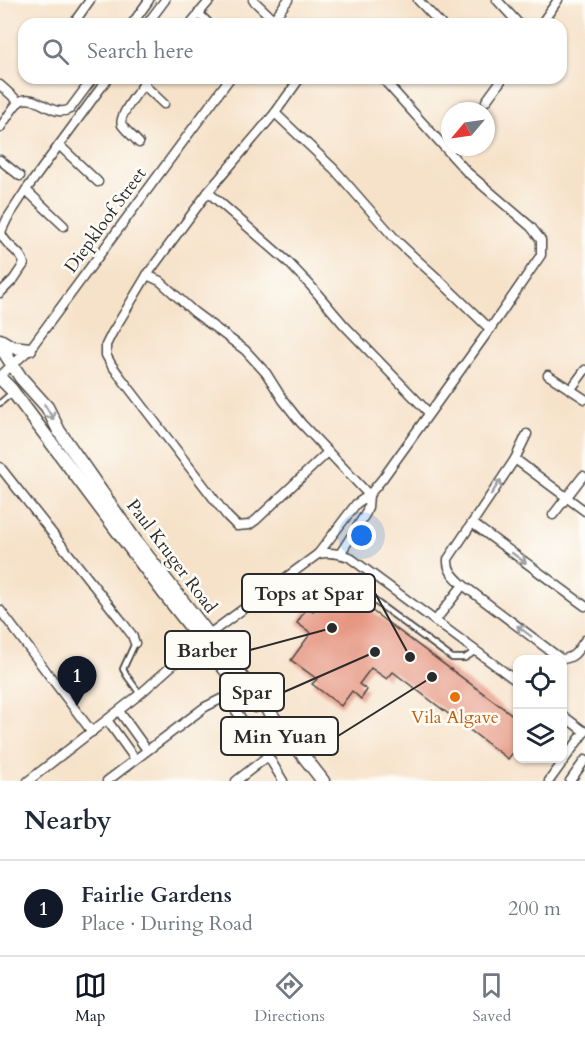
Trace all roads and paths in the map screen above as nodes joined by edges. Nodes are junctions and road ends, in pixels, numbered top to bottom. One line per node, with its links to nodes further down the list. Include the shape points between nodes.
1 (90, 0): 11 (street)
2 (149, 0): 12 (street)
3 (165, 0): 13 (street)
4 (210, 0): 10 (street)
5 (253, 0): 16 (street)
6 (288, 0): 17 (street)
7 (418, 0): 18 (street)
8 (497, 0): 19 (street)
9 (558, 0): 20 (street)
10 (198, 13): 14 (street); 15 (street)
11 (77, 18)
12 (136, 18)
13 (152, 18)
14 (194, 18)
15 (203, 18)
16 (268, 18)
17 (274, 18)
18 (435, 18)
19 (514, 18)
20 (545, 18)
21 (89, 84): 31 (street, via 65,112 32,100)
22 (104, 84): 36 (street)
23 (144, 84): 35 (street, via 121,120)
24 (148, 84): 32 (street)
25 (226, 84): 48 (street, Diepkloof Street)
26 (296, 84): 33 (street)
27 (387, 84): 45 (street, via 467,172 541,240 541,255)
28 (496, 84): 30 (street)
29 (0, 85): 31 (street)
30 (486, 101)
31 (19, 102): 34 (street)
32 (164, 104)
33 (275, 113): 41 (street); 45 (street, via 334,169 397,241)
34 (0, 128)
35 (140, 143)
36 (59, 145): 39 (street); 40 (street)
37 (0, 160): 38 (street)
38 (20, 176)
39 (98, 182)
40 (26, 190): 42 (street); 44 (street, via 1,232 24,264)
41 (208, 192): 43 (street); 57 (street, via 296,270)
42 (64, 226)
43 (147, 275): 59 (street, via 160,281 245,350); 59 (street, via 112,333 106,354 232,522 243,526 256,520)
44 (0, 293)
45 (490, 329): 57 (street)
46 (0, 340): 48 (street)
47 (0, 346): 49 (street, Paul Kruger Road)
48 (30, 350): 49 (street, Diepkloof Street)
49 (14, 365): 52 (street, Diepkloof Street); 77 (street, Paul Kruger Road, one-way to 77)
50 (585, 370): 53 (street)
51 (548, 375): 53 (street)
52 (0, 377): 54 (street, Paul Kruger Road)
53 (571, 389): 55 (street)
54 (13, 392): 56 (lane); 77 (street, Paul Kruger Road)
55 (585, 399)
56 (0, 403)
57 (429, 413): 63 (street)
58 (527, 434): 60 (street)
59 (328, 452): 63 (street)
60 (515, 459): 64 (street); 67 (street, one-way to 60)
61 (0, 467): 79 (street)
62 (583, 476): 64 (street)
63 (369, 495): 68 (street, via 356,504); 69 (street, via 366,513)
64 (567, 497): 65 (street); 66 (street)
65 (585, 511)
66 (553, 515)
67 (472, 523): 72 (street, via 448,559 450,572); 74 (street, one-way to 74)
68 (318, 554): 69 (street); 70 (street)
69 (340, 554): 76 (street)
70 (286, 578): 73 (lane); 77 (street)
71 (321, 581): 80 (lane, via 349,582 452,658 465,658)
72 (463, 585): 76 (street); 78 (street, one-way to 72, via 569,659 561,659)
73 (301, 596)
74 (585, 606)
75 (0, 610): 87 (street)
76 (435, 621): 80 (street)
77 (205, 638): 82 (street); 96 (street, Paul Kruger Road); 97 (street, Paul Kruger Road, via 240,673)
78 (585, 640)
79 (135, 643): 82 (lane, via 123,669)
80 (476, 651): 81 (street)
81 (513, 678)
82 (140, 694): 83 (street)
83 (119, 711): 85 (street); 88 (street)
84 (567, 718): 86 (street)
85 (107, 720): 87 (street); 90 (street)
86 (585, 731): 98 (street)
87 (92, 732): 92 (street)
88 (147, 750): 89 (street, via 220,699 231,704); 90 (street)
89 (268, 756): 94 (street); 95 (street)
90 (135, 759): 93 (street)
91 (585, 760): 99 (street)
92 (28, 781)
93 (107, 781)
94 (236, 781)
95 (283, 781)
96 (314, 781)
97 (323, 781)
98 (549, 781)
99 (570, 781)

